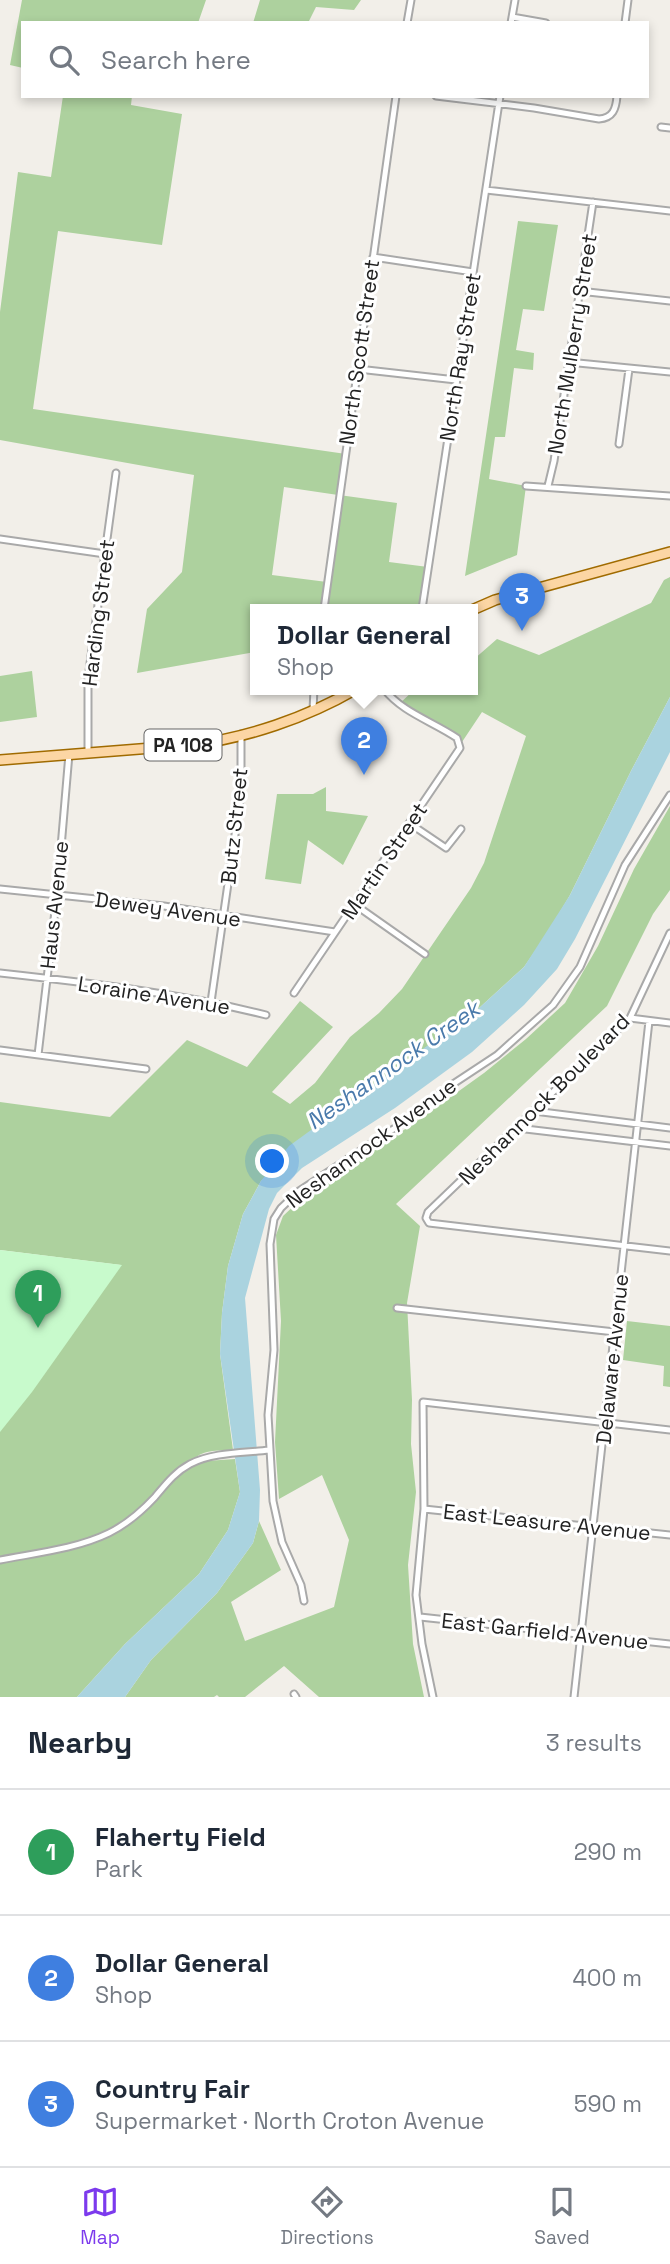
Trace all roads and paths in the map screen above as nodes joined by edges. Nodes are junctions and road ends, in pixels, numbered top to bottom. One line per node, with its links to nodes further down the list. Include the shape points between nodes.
1 (411, 0): 5 (street)
2 (514, 0): 4 (street)
3 (628, 0): 6 (street)
4 (512, 20)
5 (407, 21)
6 (625, 21)
7 (396, 98): 17 (street, North Scott Street)
8 (452, 98): 11 (street)
9 (500, 98): 11 (street, North Ray Street)
10 (617, 98): 11 (street, via 614,113 601,119)
11 (499, 104): 14 (street, North Ray Street)
12 (661, 127): 13 (street)
13 (670, 128)
14 (486, 190): 15 (street); 18 (street, North Ray Street)
15 (593, 202): 16 (street); 19 (street, North Mulberry Street)
16 (670, 211)
17 (373, 257): 18 (street); 22 (street, North Scott Street)
18 (473, 272): 25 (street, North Ray Street)
19 (579, 291): 20 (street); 21 (street, North Mulberry Street)
20 (670, 301)
21 (568, 362): 23 (street); 29 (street, North Mulberry Street)
22 (358, 369): 25 (street); 34 (street, North Scott Street)
23 (629, 369): 24 (street); 26 (street)
24 (670, 372)
25 (456, 380): 35 (street, North Ray Street)
26 (619, 444)
27 (116, 473): 33 (street, Harding Street)
28 (526, 486): 29 (street)
29 (548, 486): 30 (street)
30 (670, 496)
31 (0, 539): 33 (street)
32 (670, 552): 36 (main road)
33 (105, 554): 42 (street, Harding Street, via 88,678)
34 (325, 604)
35 (423, 604)
36 (478, 607)
37 (314, 695): 40 (street)
38 (344, 695): 40 (main road, PA 108)
39 (389, 695): 46 (street, Martin Street, via 398,705 459,741 460,748)
40 (313, 711): 41 (main road, PA 108)
41 (241, 734): 42 (main road, PA 108, via 190,745); 51 (street, Butz Street, via 240,793)
42 (88, 753): 43 (main road, PA 108)
43 (69, 754): 44 (main road, PA 108); 49 (street, Haus Avenue)
44 (0, 760)
45 (670, 795): 78 (street, Neshannock Avenue, via 625,865 576,974 553,1005 497,1055 299,1191 277,1213 270,1244 274,1326)
46 (409, 823): 47 (street, via 446,848); 50 (street, Martin Street)
47 (461, 829)
48 (0, 889): 49 (street, Dewey Avenue)
49 (57, 894): 51 (street, Dewey Avenue); 56 (street, Haus Avenue)
50 (354, 904): 52 (street, Martin Street); 54 (street)
51 (224, 916): 52 (street, Dewey Avenue); 58 (street, Butz Street)
52 (335, 932): 57 (street, Martin Street)
53 (670, 933): 60 (street, Neshannock Boulevard)
54 (425, 954)
55 (0, 973): 56 (street, Loraine Avenue)
56 (47, 979): 58 (street, Loraine Avenue); 64 (street, Haus Avenue)
57 (294, 993)
58 (211, 1002): 59 (street, Loraine Avenue)
59 (266, 1015)
60 (630, 1018): 61 (street); 66 (street, Neshannock Boulevard)
61 (649, 1021): 62 (street); 67 (street, Delaware Avenue)
62 (670, 1023)
63 (0, 1050): 64 (street)
64 (38, 1055): 65 (street)
65 (146, 1069)
66 (534, 1111): 67 (street); 68 (street, Neshannock Boulevard)
67 (637, 1124): 69 (street); 70 (street, Delaware Avenue)
68 (517, 1128): 70 (street); 72 (street, Neshannock Boulevard, via 428,1212 426,1220)
69 (670, 1128)
70 (635, 1141): 71 (street); 72 (street, Delaware Avenue)
71 (670, 1146)
72 (624, 1245): 73 (street); 75 (street, Delaware Avenue)
73 (670, 1251)
74 (397, 1308): 75 (street)
75 (615, 1332): 76 (street, Delaware Avenue)
76 (604, 1422): 77 (street); 79 (street, via 423,1402); 80 (street, Delaware Avenue)
77 (670, 1430)
78 (267, 1450): 82 (street, via 191,1463 173,1475 145,1508 107,1534); 83 (street, Neshannock Avenue, via 275,1515)
79 (424, 1508): 80 (street, East Leasure Avenue); 84 (street, via 416,1595)
80 (593, 1526): 81 (street, East Leasure Avenue); 85 (street, Delaware Avenue)
81 (670, 1535)
82 (0, 1560)
83 (304, 1601)
84 (420, 1617): 85 (street, East Garfield Avenue); 87 (street)
85 (581, 1635): 86 (street, East Garfield Avenue); 88 (street, Delaware Avenue)
86 (670, 1644)
87 (433, 1697)
88 (574, 1697)

